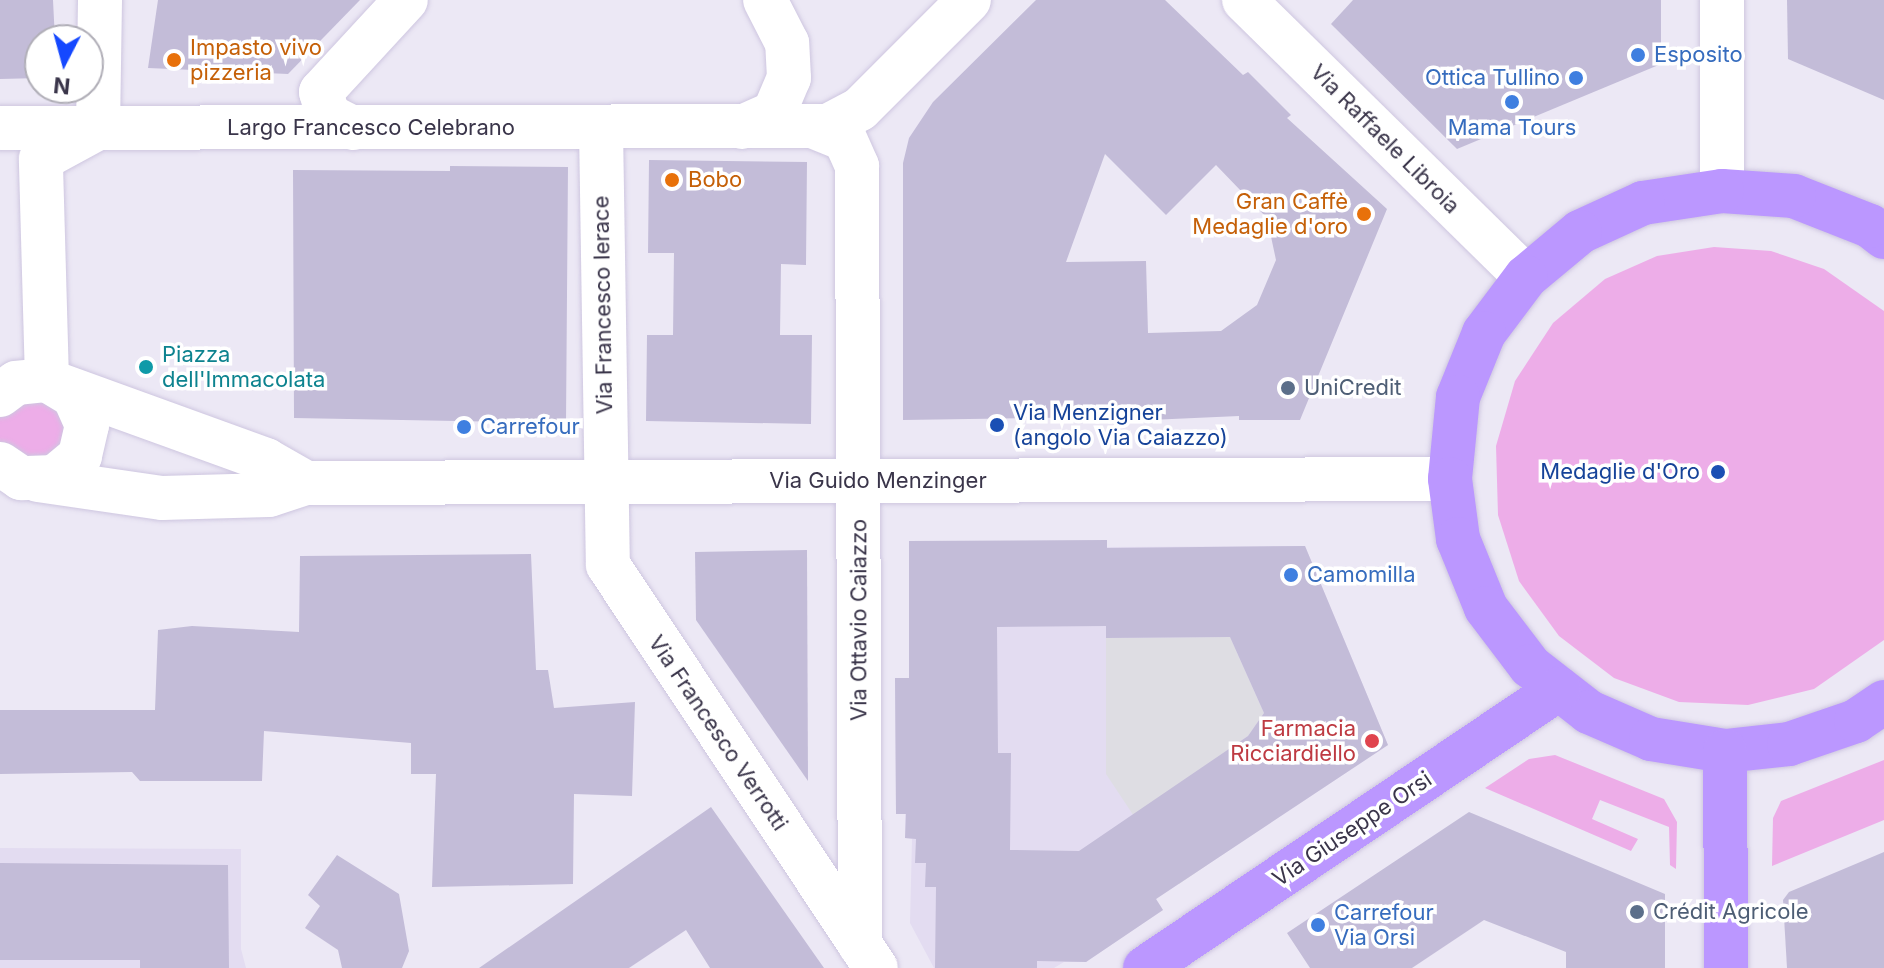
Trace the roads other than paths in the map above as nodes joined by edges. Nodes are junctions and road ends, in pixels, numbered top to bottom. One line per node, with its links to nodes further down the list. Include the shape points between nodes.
1 (100, 0): 10 (street)
2 (406, 0): 11 (street, via 321,92 328,115)
3 (765, 0): 7 (street, Largo Francesco Celebrano, via 787,43 789,78 774,113)
4 (969, 0): 8 (street, Largo Francesco Celebrano, via 851,117)
5 (1244, 0): 15 (street, Via Raffaele Libroia)
6 (1722, 0): 13 (street)
7 (742, 127): 8 (street, Largo Francesco Celebrano); 12 (street, Largo Francesco Celebrano)
8 (815, 127): 19 (street, Via Ottavio Caiazzo, via 845,139 857,166)
9 (0, 128): 10 (street, Largo Francesco Celebrano)
10 (98, 128): 11 (street, Largo Francesco Celebrano); 16 (street, via 41,159)
11 (353, 128): 12 (street, Largo Francesco Celebrano)
12 (601, 128): 20 (street, Via Francesco Ierace)
13 (1722, 191): 14 (main road, via 1794,196 1870,226); 15 (main road, via 1643,203 1580,232)
14 (1884, 237)
15 (1526, 277): 18 (main road, via 1484,333 1458,397)
16 (28, 382): 17 (street, via 83,409 86,441 70,468); 21 (street, via 266,460)
17 (12, 471): 21 (street, via 162,498 269,495)
18 (1450, 479): 19 (street, Via Guido Menzinger); 22 (main road, via 1458,539 1486,608 1530,666)
19 (858, 481): 20 (street, Via Guido Menzinger); 25 (street, Via Ottavio Caiazzo)
20 (604, 482): 21 (street, Via Guido Menzinger); 25 (street, Via Francesco Verrotti, via 605,545 612,574)
21 (306, 483)
22 (1559, 689): 24 (main road, via 1589,712 1651,739); 26 (main road, Via Giuseppe Orsi)
23 (1884, 702): 24 (main road, via 1856,721 1789,744)
24 (1725, 751): 27 (main road)
25 (868, 956)
26 (1145, 968)
27 (1726, 968)

